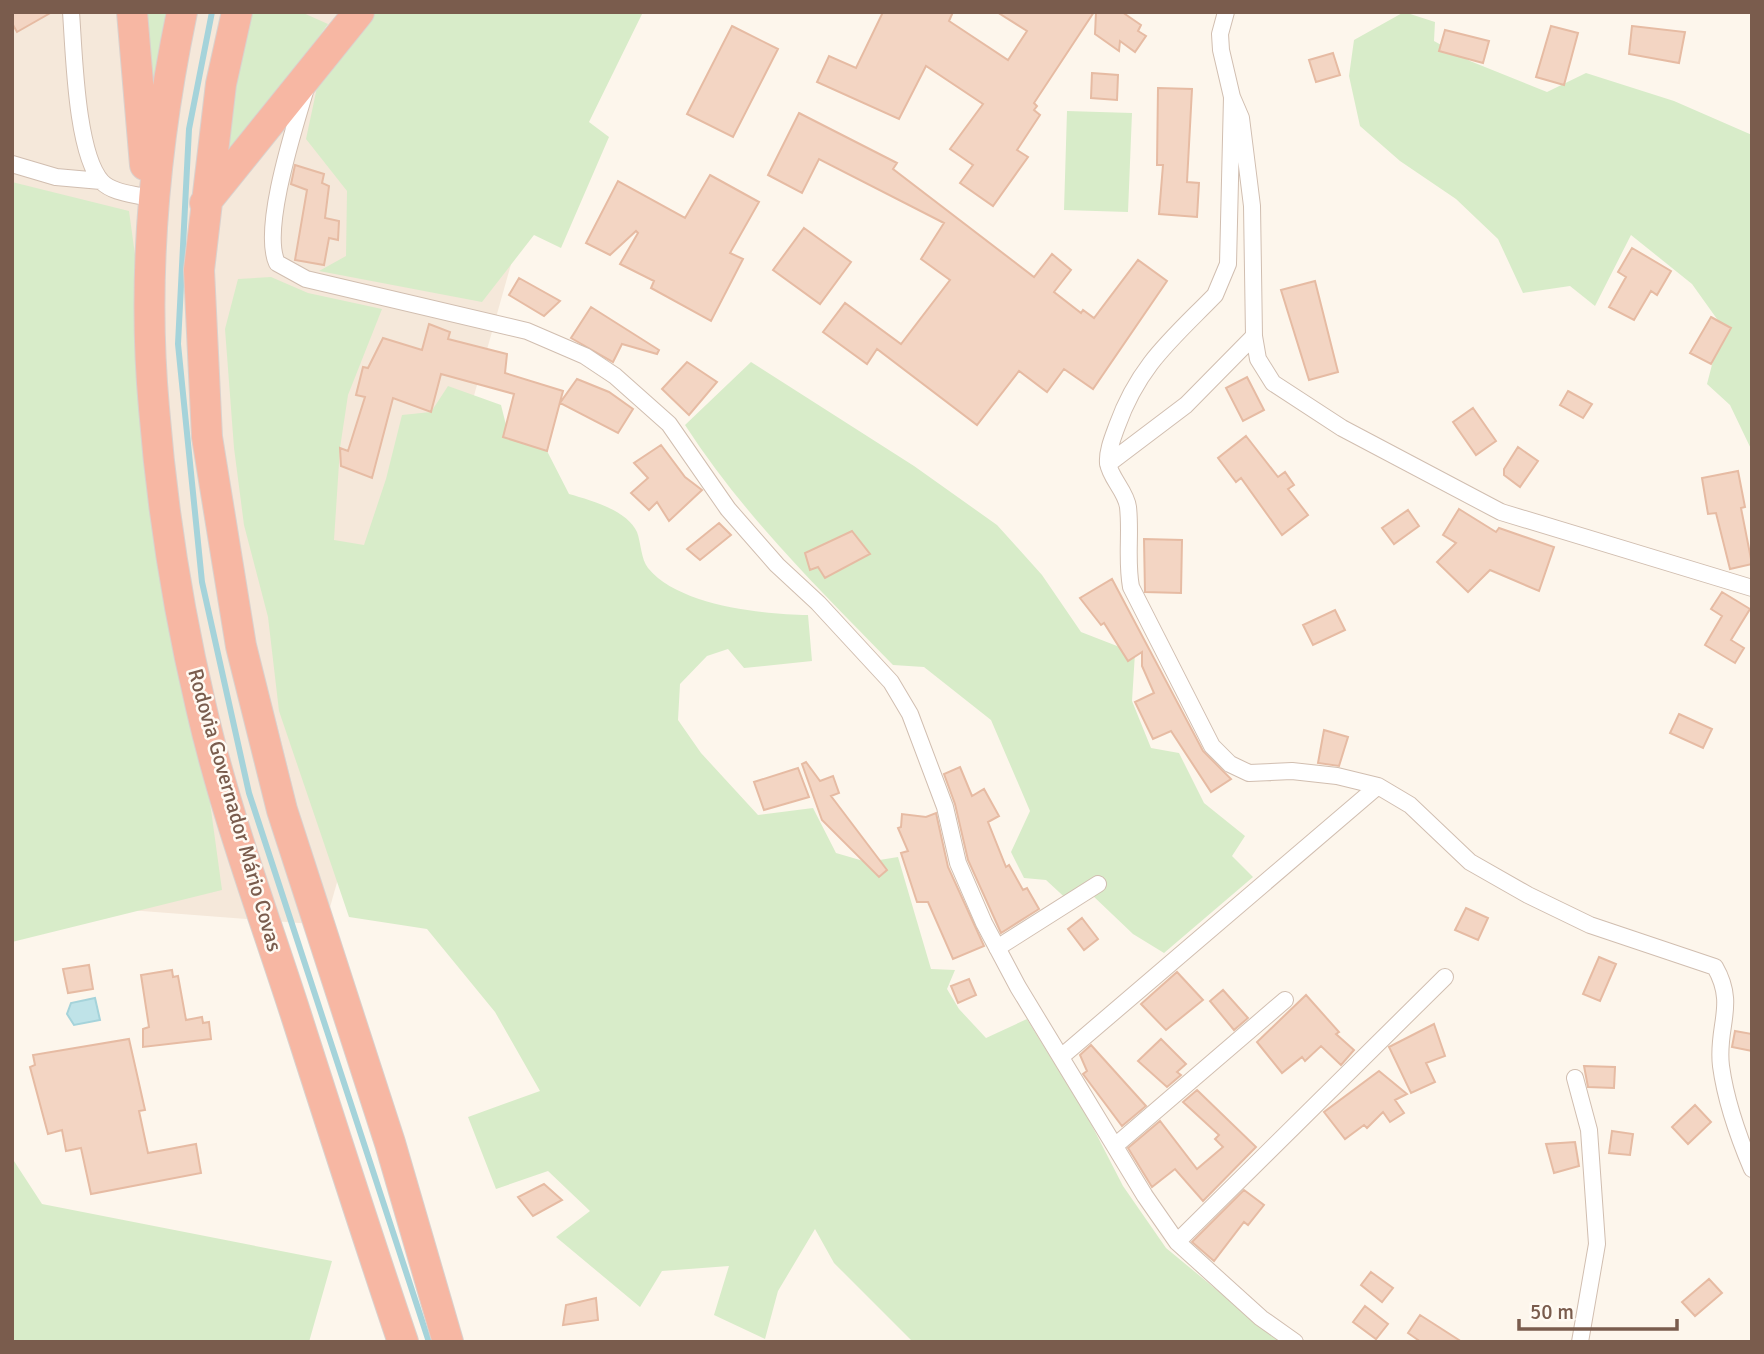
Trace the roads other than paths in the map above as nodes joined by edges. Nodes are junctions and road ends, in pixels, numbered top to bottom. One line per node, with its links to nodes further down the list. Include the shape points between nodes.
1 (71, 12): 10 (street, via 79,108 86,146)
2 (132, 12): 12 (highway)
3 (182, 12): 12 (highway, Rodovia Governador Mário Covas)
4 (237, 12): 11 (highway, via 221,84)
5 (359, 12): 7 (highway)
6 (1226, 12): 8 (street, via 1220,34)
7 (310, 74): 11 (highway); 18 (street, via 276,214 272,240 277,263 306,279 527,331 595,363 668,424 728,509 891,682 910,713 945,807 958,863)
8 (1232, 97): 13 (street, via 1241,118 1252,206); 14 (street, via 1228,264 1223,282 1143,369 1127,397)
9 (12, 164): 10 (street, via 56,177)
10 (101, 181): 12 (street)
11 (205, 204): 27 (highway, via 199,270 206,438 241,646 282,810 382,1117)
12 (150, 210): 26 (highway, Rodovia Governador Mário Covas, via 153,406 169,538 201,707 256,901)
13 (1254, 336): 14 (street, via 1186,405); 15 (street, via 1258,359 1273,383 1342,428 1501,512)
14 (1108, 464): 16 (street, via 1127,501 1131,587 1212,746 1230,764 1248,772 1292,771)
15 (1752, 588)
16 (1378, 786): 21 (street); 24 (street, via 1410,804 1471,862 1528,895 1590,925 1714,967 1726,989 1721,1064 1727,1099)
17 (1098, 884): 18 (street)
18 (997, 948): 21 (street)
19 (1445, 976): 25 (street)
20 (1285, 1000): 23 (street)
21 (1061, 1057): 23 (street)
22 (1575, 1078): 29 (street, via 1588,1130 1597,1244)
23 (1116, 1145): 25 (street)
24 (1752, 1170)
25 (1177, 1242): 28 (street, via 1261,1318)
26 (403, 1342)
27 (448, 1342)
28 (1295, 1342)
29 (1580, 1342)

